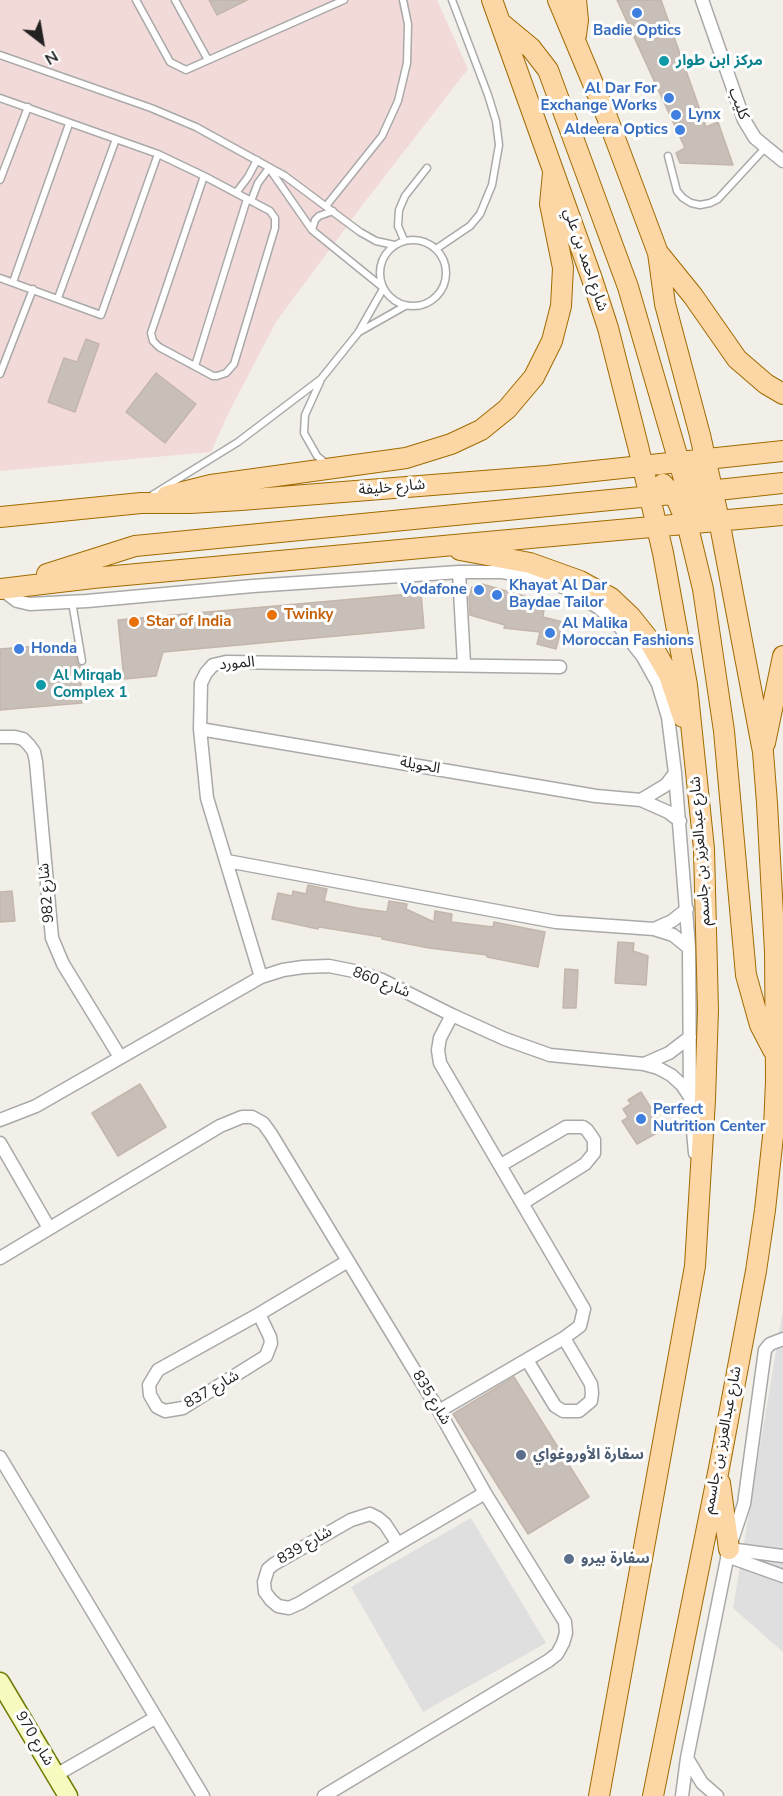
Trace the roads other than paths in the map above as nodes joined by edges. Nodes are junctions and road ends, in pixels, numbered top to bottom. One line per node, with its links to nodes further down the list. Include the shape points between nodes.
1 (136, 0): 13 (lane, via 170,62 186,70)
2 (175, 0): 13 (lane)
3 (344, 0): 13 (lane)
4 (403, 0): 30 (lane, via 408,24 407,63 398,101 382,136)
5 (452, 0): 35 (lane, via 488,95 499,145 494,177 480,214 470,226)
6 (492, 0): 10 (main road, شارع احمد بن علي)
7 (558, 0): 11 (main road)
8 (576, 0): 11 (main road)
9 (702, 0): 18 (street, كليب, via 744,120)
10 (500, 22): 25 (main road, شارع احمد بن علي); 50 (main road, via 531,48 548,70 628,287)
11 (575, 37): 36 (main road)
12 (0, 55): 21 (lane, via 151,108)
13 (208, 60)
14 (0, 98): 15 (lane)
15 (28, 107): 16 (lane); 27 (lane)
16 (69, 123): 17 (lane); 38 (lane)
17 (116, 139): 19 (lane); 41 (lane)
18 (765, 147): 20 (lane, via 718,199 700,205 677,191); 22 (street, كليب)
19 (158, 154): 26 (lane); 41 (lane, via 101,315)
20 (668, 156)
21 (257, 160): 23 (lane); 28 (lane)
22 (783, 161)
23 (269, 168): 29 (lane); 30 (lane); 32 (lane)
24 (427, 168): 33 (lane, via 399,210)
25 (554, 169): 51 (main road, شارع احمد بن علي, via 608,328); 52 (main road, via 549,204 563,268 562,296 552,341 534,377 507,409 481,430 451,444 406,458)
26 (204, 176): 28 (lane); 44 (lane, via 152,333 159,347)
27 (0, 180)
28 (236, 193): 29 (lane)
29 (249, 200): 44 (lane); 44 (lane, via 270,211 276,224 234,363 226,373 217,376)
30 (326, 206): 31 (lane)
31 (333, 211): 32 (lane, via 319,216); 34 (lane, via 368,237)
32 (312, 231): 39 (lane)
33 (404, 240): 34 (lane); 35 (lane, via 427,242)
34 (394, 245): 39 (lane, via 381,260)
35 (436, 249): 42 (lane, via 446,267 442,289 427,304)
36 (658, 253): 47 (main road, via 737,359); 49 (main road, via 665,304)
37 (0, 278): 38 (lane)
38 (13, 282): 40 (lane)
39 (382, 288): 42 (lane, via 392,300); 43 (lane)
40 (33, 289): 41 (lane); 45 (lane)
41 (58, 298)
42 (405, 306): 43 (lane)
43 (358, 333): 46 (lane)
44 (195, 366)
45 (0, 374)
46 (321, 379): 52 (lane, via 305,415 304,433 317,456); 57 (lane, via 238,442)
47 (783, 394)
48 (783, 451): 49 (main road, شارع خليفة)
49 (705, 459): 50 (main road, شارع خليفة); 54 (main road); 55 (main road)
50 (679, 463): 51 (main road, شارع خليفة); 55 (main road)
51 (642, 466): 55 (main road); 56 (main road, شارع احمد بن علي); 57 (main road, شارع خليفة, via 240,500)
52 (335, 469): 57 (main road, via 211,485)
53 (783, 483): 54 (main road)
54 (712, 490): 55 (main road); 60 (main road)
55 (681, 493): 56 (main road); 60 (main road); 61 (main road); 62 (main road)
56 (649, 496): 62 (main road, شارع احمد بن علي); 65 (main road, via 135,546)
57 (141, 502): 59 (main road, شارع خليفة)
58 (783, 515): 60 (main road)
59 (0, 517)
60 (719, 520): 61 (main road); 73 (main road, شارع عبدالعزيز بن جاسمم)
61 (687, 523): 62 (main road); 85 (main road, via 703,589 724,731 746,975 760,1025)
62 (656, 526): 63 (main road); 74 (main road, شارع عبدالعزيز بن جاسمم, via 687,685)
63 (434, 546): 65 (main road); 74 (main road, via 530,563 580,581 611,598 647,637 669,675)
64 (459, 573): 66 (street); 69 (street); 75 (street, شارع عبدالعزيز بن جاسمم, via 502,572 540,578 568,589 619,626 658,684 668,717)
65 (0, 589): 66 (street, via 23,603)
66 (72, 602): 68 (lane)
67 (783, 657): 73 (main road)
68 (82, 661)
69 (464, 664): 70 (street, المورد); 71 (street, المورد, via 226,662 213,666 201,683)
70 (560, 667)
71 (200, 729): 76 (street, الحويلة, via 596,796); 78 (street, المورد, via 207,798)
72 (0, 737): 86 (street, شارع 982, via 23,740 34,752 52,938 63,964)
73 (763, 752): 85 (main road, شارع عبدالعزيز بن جاسمم, via 775,951)
74 (696, 769): 93 (main road, شارع عبدالعزيز بن جاسمم, via 704,849 708,1010)
75 (675, 773): 76 (street, via 666,785); 77 (street, شارع عبدالعزيز بن جاسمم)
76 (641, 800): 77 (street, الحويلة)
77 (680, 822): 79 (street, شارع عبدالعزيز بن جاسمم)
78 (227, 861): 80 (street, via 556,922); 82 (street, المورد)
79 (687, 909): 80 (street); 81 (street, شارع عبدالعزيز بن جاسمم)
80 (654, 929): 81 (street, via 673,935)
81 (689, 948): 84 (street, شارع عبدالعزيز بن جاسمم)
82 (261, 977): 83 (street, شارع 860, via 303,967 354,971 382,980); 86 (street, شارع 860)
83 (452, 1015): 87 (street, شارع 860, via 550,1055); 92 (street, via 440,1038 441,1063)
84 (690, 1037): 87 (street, via 669,1053); 89 (street, شارع عبدالعزيز بن جاسمم)
85 (775, 1052): 88 (main road, شارع عبدالعزيز بن جاسمم)
86 (120, 1057): 90 (street, شارع 860, via 36,1106)
87 (644, 1064): 89 (street, شارع 860, via 671,1075)
88 (779, 1076): 104 (main road, شارع عبدالعزيز بن جاسمم, via 756,1271)
89 (690, 1097): 93 (street, شارع عبدالعزيز بن جاسمم)
90 (0, 1120)
91 (0, 1143): 95 (street)
92 (501, 1165): 94 (street); 94 (street, via 566,1127 583,1126 594,1140 591,1159)
93 (700, 1179): 117 (main road, شارع عبدالعزيز بن جاسمم, via 695,1266)
94 (523, 1203): 99 (street, via 584,1309 580,1326)
95 (49, 1228): 96 (street, شارع 835); 97 (street, شارع 835, via 226,1123 252,1117 271,1134)
96 (0, 1258)
97 (348, 1261): 98 (street, شارع 837); 102 (street, شارع 835)
98 (258, 1314): 98 (street, شارع 837, via 158,1370 149,1385 157,1407 165,1412 183,1408 266,1356 270,1336)
99 (564, 1338): 101 (street); 101 (street, via 591,1384 591,1401 579,1411 563,1411 555,1406)
100 (783, 1339): 107 (street, شارع عبدالعزيز بن جاسمم, via 765,1350 744,1504)
101 (527, 1360): 102 (street)
102 (439, 1411): 105 (street, شارع 835)
103 (0, 1457): 111 (street)
104 (719, 1468): 107 (main road); 118 (main road, شارع عبدالعزيز بن جاسمم)
105 (485, 1492): 106 (street, شارع 839); 116 (street, شارع 835, via 565,1622 563,1644 548,1661)
106 (398, 1544): 106 (street, شارع 839, via 378,1518 361,1515 274,1563 265,1576 266,1592 278,1606 289,1608)
107 (728, 1552): 108 (street); 109 (street); 112 (street, شارع عبدالعزيز بن جاسمم)
108 (783, 1557)
109 (783, 1576)
110 (0, 1682): 113 (street, شارع 970)
111 (155, 1718): 113 (street); 115 (street)
112 (687, 1758): 119 (street, شارع عبدالعزيز بن جاسمم); 120 (street, via 702,1784)
113 (56, 1775): 114 (street, شارع 970)
114 (68, 1796)
115 (203, 1796)
116 (324, 1796)
117 (599, 1796)
118 (653, 1796)
119 (682, 1796)
120 (717, 1796)

